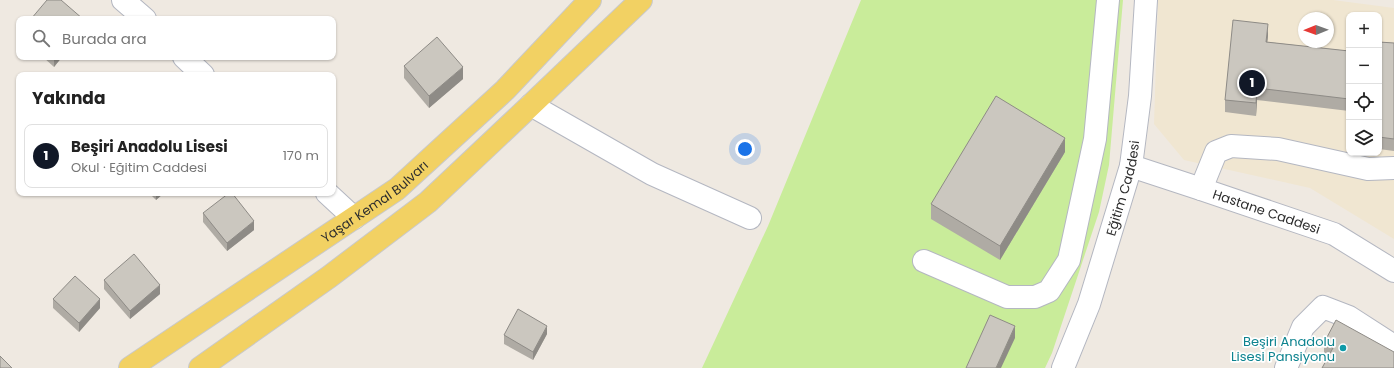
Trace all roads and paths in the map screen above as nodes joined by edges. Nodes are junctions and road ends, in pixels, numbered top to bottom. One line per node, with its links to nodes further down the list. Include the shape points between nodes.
1 (123, 0): 6 (street)
2 (590, 0): 14 (main road, Yaşar Kemal Bulvarı, via 493,101 397,189)
3 (641, 0): 9 (main road)
4 (1108, 0): 16 (street, via 1095,138 1069,260 1049,291 1035,297 1007,297)
5 (1146, 0): 10 (street, Eğitim Caddesi, via 1140,96)
6 (141, 16)
7 (187, 60): 8 (street)
8 (200, 72)
9 (531, 105): 15 (street, via 652,174); 21 (main road, via 428,202 329,277)
10 (1132, 166): 12 (street, Hastane Caddesi); 19 (street, Eğitim Caddesi)
11 (1394, 168): 12 (street, via 1368,169 1278,149 1231,146 1216,152)
12 (1201, 189): 17 (street, Hastane Caddesi, via 1334,234)
13 (331, 196): 14 (street)
14 (354, 218): 20 (main road, Yaşar Kemal Bulvarı)
15 (750, 218)
16 (924, 261)
17 (1394, 271)
18 (1394, 346): 22 (street, via 1349,317 1323,307 1303,327)
19 (1070, 365)
20 (130, 368)
21 (200, 368)
22 (1286, 368)

